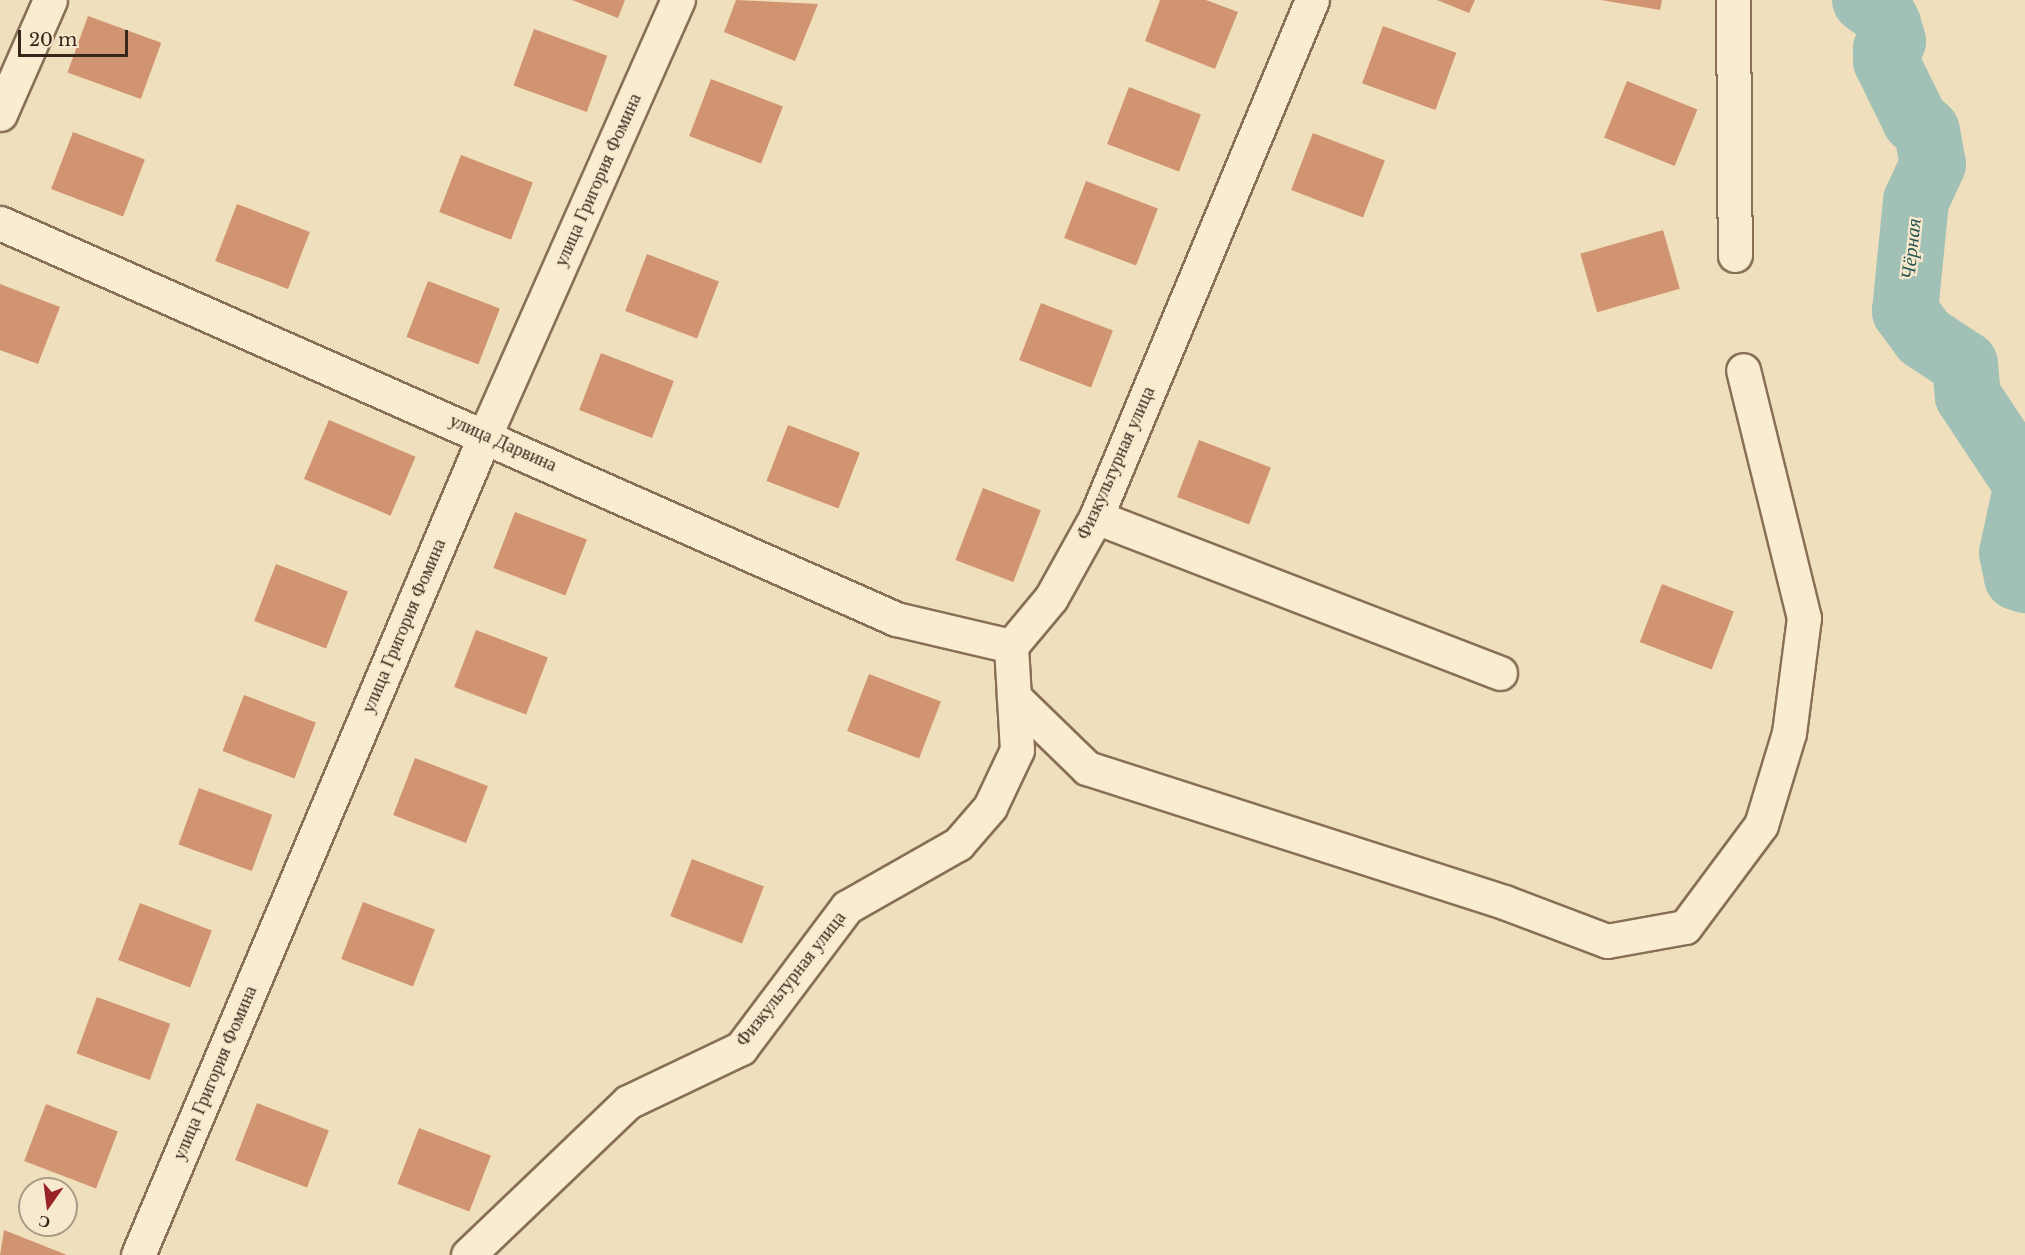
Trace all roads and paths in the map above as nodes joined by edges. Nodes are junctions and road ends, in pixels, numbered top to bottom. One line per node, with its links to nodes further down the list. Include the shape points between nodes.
1 (50, 0): 5 (street)
2 (678, 0): 9 (street, улица Григория Фомина)
3 (1312, 0): 10 (street, Физкультурная улица)
4 (1733, 0): 7 (street)
5 (0, 114)
6 (0, 223): 9 (street, улица Дарвина)
7 (1735, 255)
8 (1743, 370): 13 (street, via 1804,618 1789,733 1761,825 1685,927 1607,941 1504,902 1088,768)
9 (485, 435): 11 (street, улица Дарвина, via 896,619); 14 (street, улица Григория Фомина)
10 (1096, 517): 11 (street, Физкультурная улица, via 1051,598); 12 (street)
11 (1011, 646): 13 (street, Физкультурная улица)
12 (1500, 673)
13 (1014, 697): 15 (street, Физкультурная улица, via 1017,750 990,807 958,844 847,907 741,1048 628,1102)
14 (138, 1255)
15 (468, 1255)

